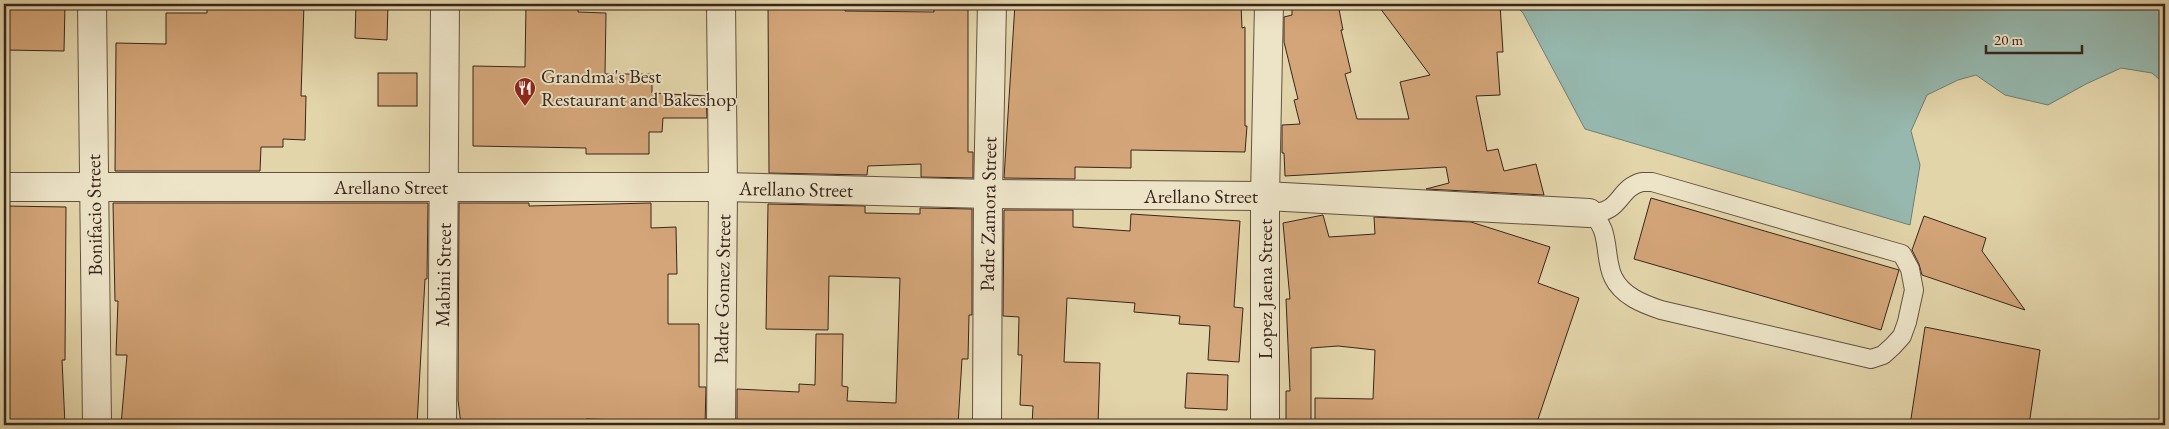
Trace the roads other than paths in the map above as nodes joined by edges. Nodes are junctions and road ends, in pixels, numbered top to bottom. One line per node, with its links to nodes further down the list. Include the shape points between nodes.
1 (92, 4): 7 (street, Bonifacio Street)
2 (444, 4): 8 (street, Mabini Street)
3 (721, 4): 9 (street, Padre Gomez Street)
4 (992, 4): 10 (street, Padre Zamora Street)
5 (1269, 4): 11 (street, Lopez Jaena Street)
6 (4, 187): 7 (street, Arellano Street)
7 (94, 187): 8 (street, Arellano Street); 13 (street, Bonifacio Street)
8 (444, 187): 9 (street, Arellano Street); 14 (street, Mabini Street)
9 (723, 187): 10 (street, Arellano Street); 15 (street, Padre Gomez Street)
10 (988, 194): 11 (street, Arellano Street); 16 (street, Padre Zamora Street)
11 (1265, 196): 12 (street, Arellano Street); 17 (street, Lopez Jaena Street)
12 (1588, 213): 12 (lane, via 1597,218 1602,227 1613,277 1631,298 1648,305 1871,359 1883,355 1902,336 1914,290 1910,268 1902,254 1652,182 1633,184 1617,203 1601,214)
13 (97, 425)
14 (442, 425)
15 (720, 425)
16 (987, 425)
17 (1265, 425)

